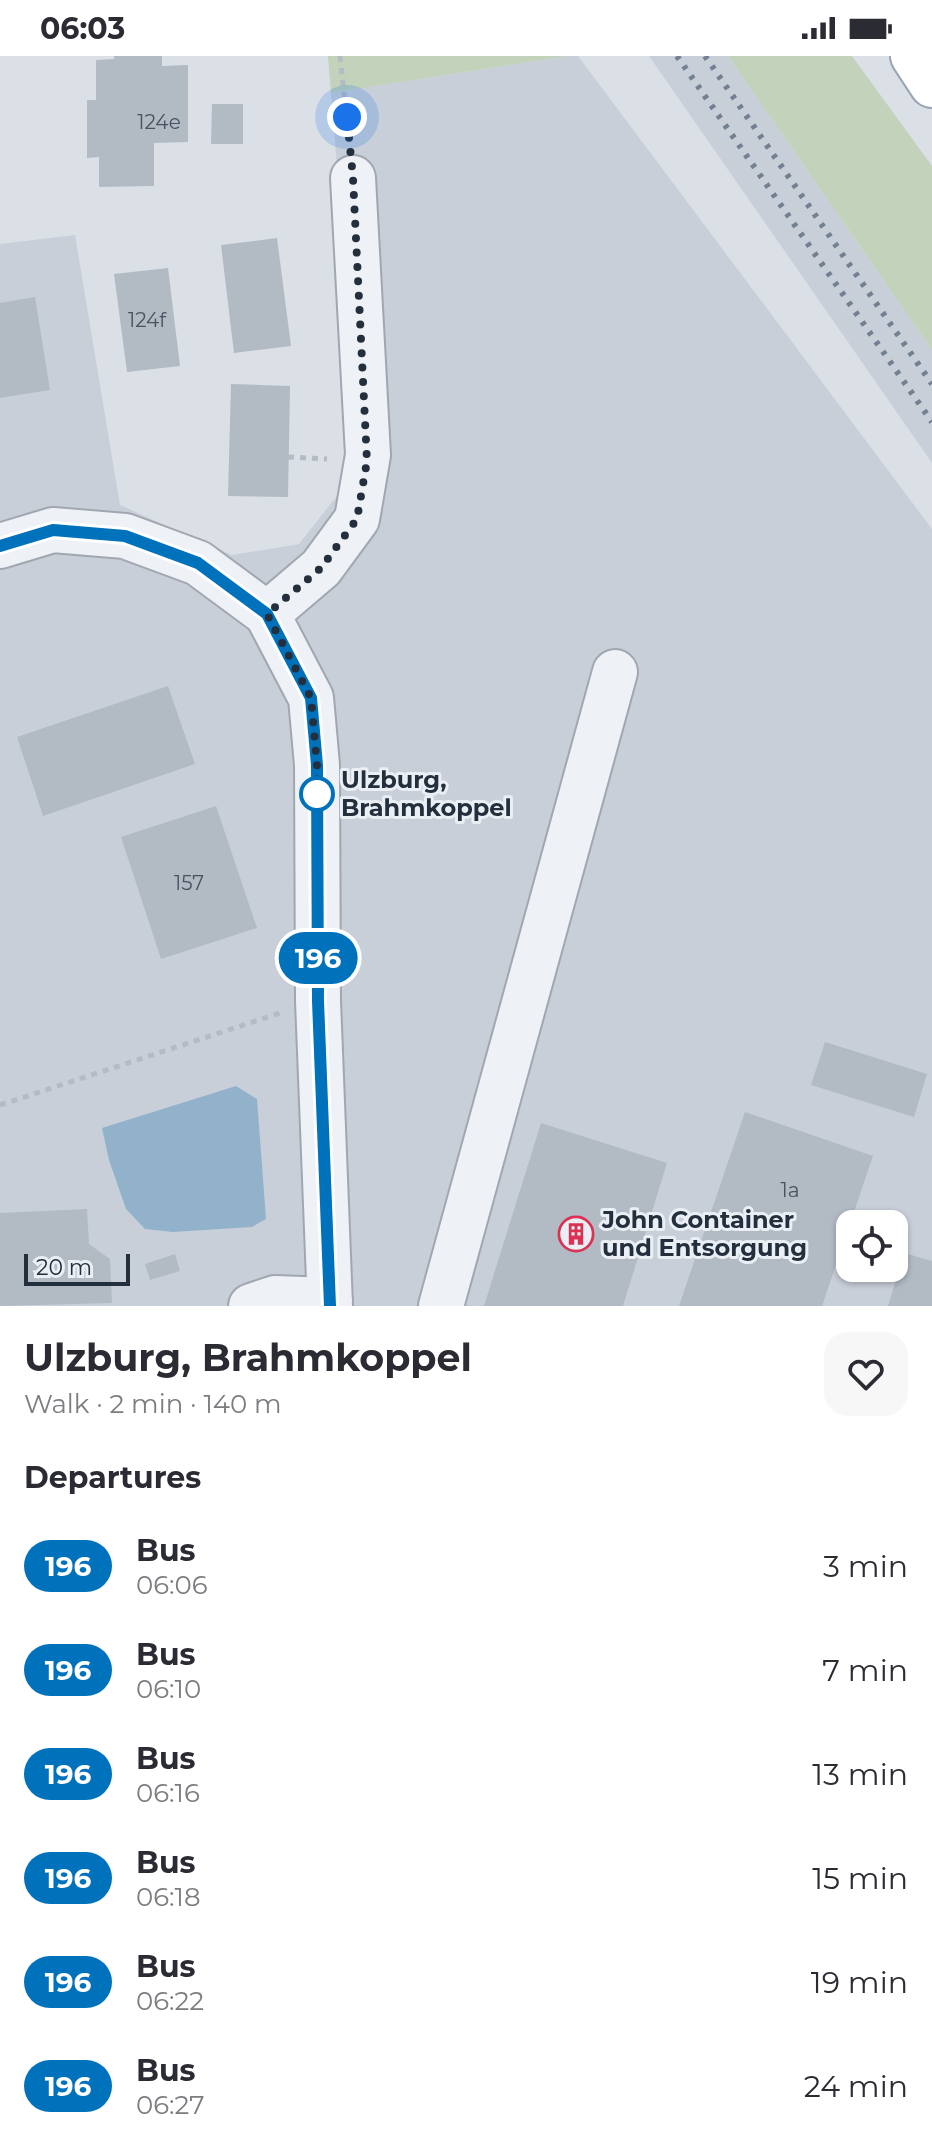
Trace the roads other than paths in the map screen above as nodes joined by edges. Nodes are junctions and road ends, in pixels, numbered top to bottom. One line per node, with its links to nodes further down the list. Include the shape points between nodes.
1 (913, 56): 2 (main road)
2 (932, 85)
3 (353, 178): 5 (street, via 368,455 357,519 321,568)
4 (0, 546): 5 (street, via 53,530 125,536 198,563)
5 (267, 614): 7 (street, via 311,698)
6 (615, 672): 9 (street)
7 (330, 1303): 8 (street, via 275,1298)
8 (251, 1306)
9 (441, 1306)

